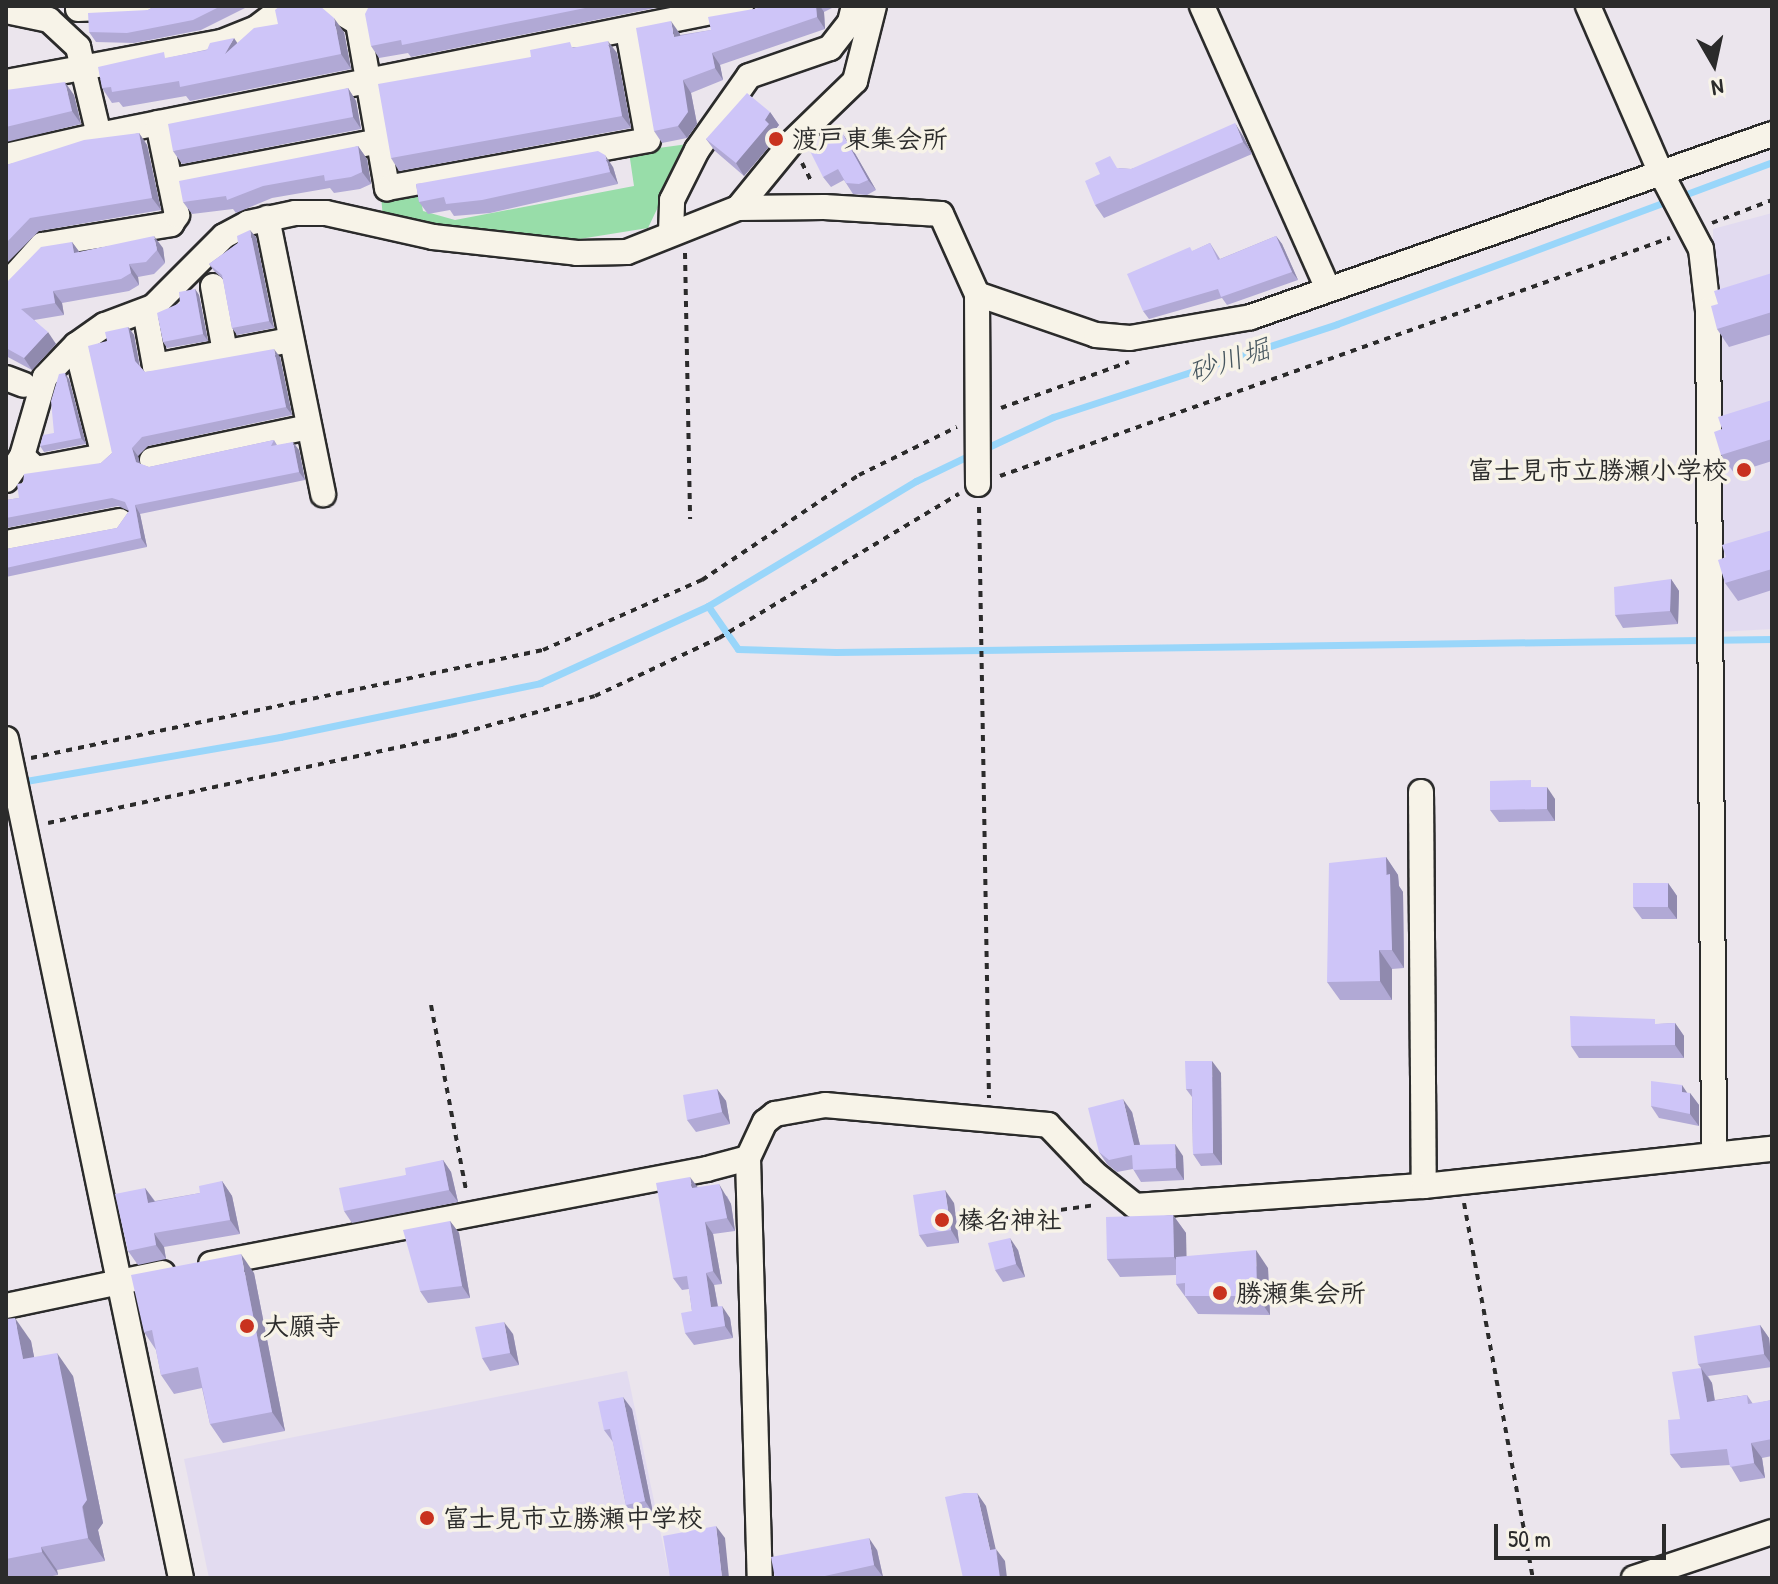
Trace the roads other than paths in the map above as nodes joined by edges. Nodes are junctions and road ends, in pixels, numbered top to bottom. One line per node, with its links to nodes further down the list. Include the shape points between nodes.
1 (154, 6): 9 (street)
2 (285, 6): 14 (street, via 255,29 222,42)
3 (330, 6): 11 (street)
4 (741, 6): 13 (street)
5 (854, 6): 26 (street, via 850,22 830,48 749,76 697,150 672,200)
6 (874, 6): 24 (street, via 855,81 792,142)
7 (1202, 6): 29 (street, via 1242,121)
8 (1588, 6): 22 (street)
9 (78, 8): 12 (street)
10 (6, 11): 12 (street)
11 (363, 14): 15 (street)
12 (60, 27): 14 (street, via 78,47)
13 (628, 31): 15 (street); 20 (street, via 648,140 387,188)
14 (84, 66): 16 (street); 19 (street)
15 (368, 80): 17 (street); 20 (street)
16 (6, 82)
17 (158, 123): 19 (street); 23 (street)
18 (1772, 134): 22 (street)
19 (99, 135): 21 (street)
20 (379, 141): 23 (street)
21 (6, 156)
22 (1660, 171): 29 (street); 46 (street, via 1701,249 1708,310)
23 (170, 181): 27 (street, via 177,215 171,224 42,245)
24 (738, 208): 26 (street); 30 (street, via 941,214)
25 (267, 218): 26 (street, via 326,213 420,235 577,253 627,252); 31 (street, via 224,236); 32 (street)
26 (678, 233)
27 (6, 285)
28 (213, 286): 34 (street)
29 (1328, 289): 30 (street, via 1251,317 1130,338 1096,335)
30 (977, 294): 39 (street)
31 (145, 311): 33 (street, via 105,325); 34 (street, via 155,366)
32 (290, 340): 34 (street); 35 (street)
33 (76, 345): 36 (street, via 45,377); 36 (street, via 104,456 36,469)
34 (225, 352)
35 (309, 427): 37 (street); 40 (street)
36 (22, 456): 38 (street)
37 (152, 460)
38 (6, 480)
39 (978, 484)
40 (323, 494)
41 (120, 521): 42 (street)
42 (6, 543)
43 (9, 754): 49 (street)
44 (1421, 792): 48 (street)
45 (1772, 1149): 46 (street)
46 (1714, 1155): 48 (street)
47 (748, 1158): 48 (street, via 765,1122 790,1108 825,1105 1048,1125 1135,1206); 49 (street); 53 (street)
48 (1424, 1186)
49 (119, 1281): 50 (street); 52 (street)
50 (6, 1306)
51 (1772, 1532): 54 (street)
52 (181, 1578)
53 (760, 1578)
54 (1634, 1578)

